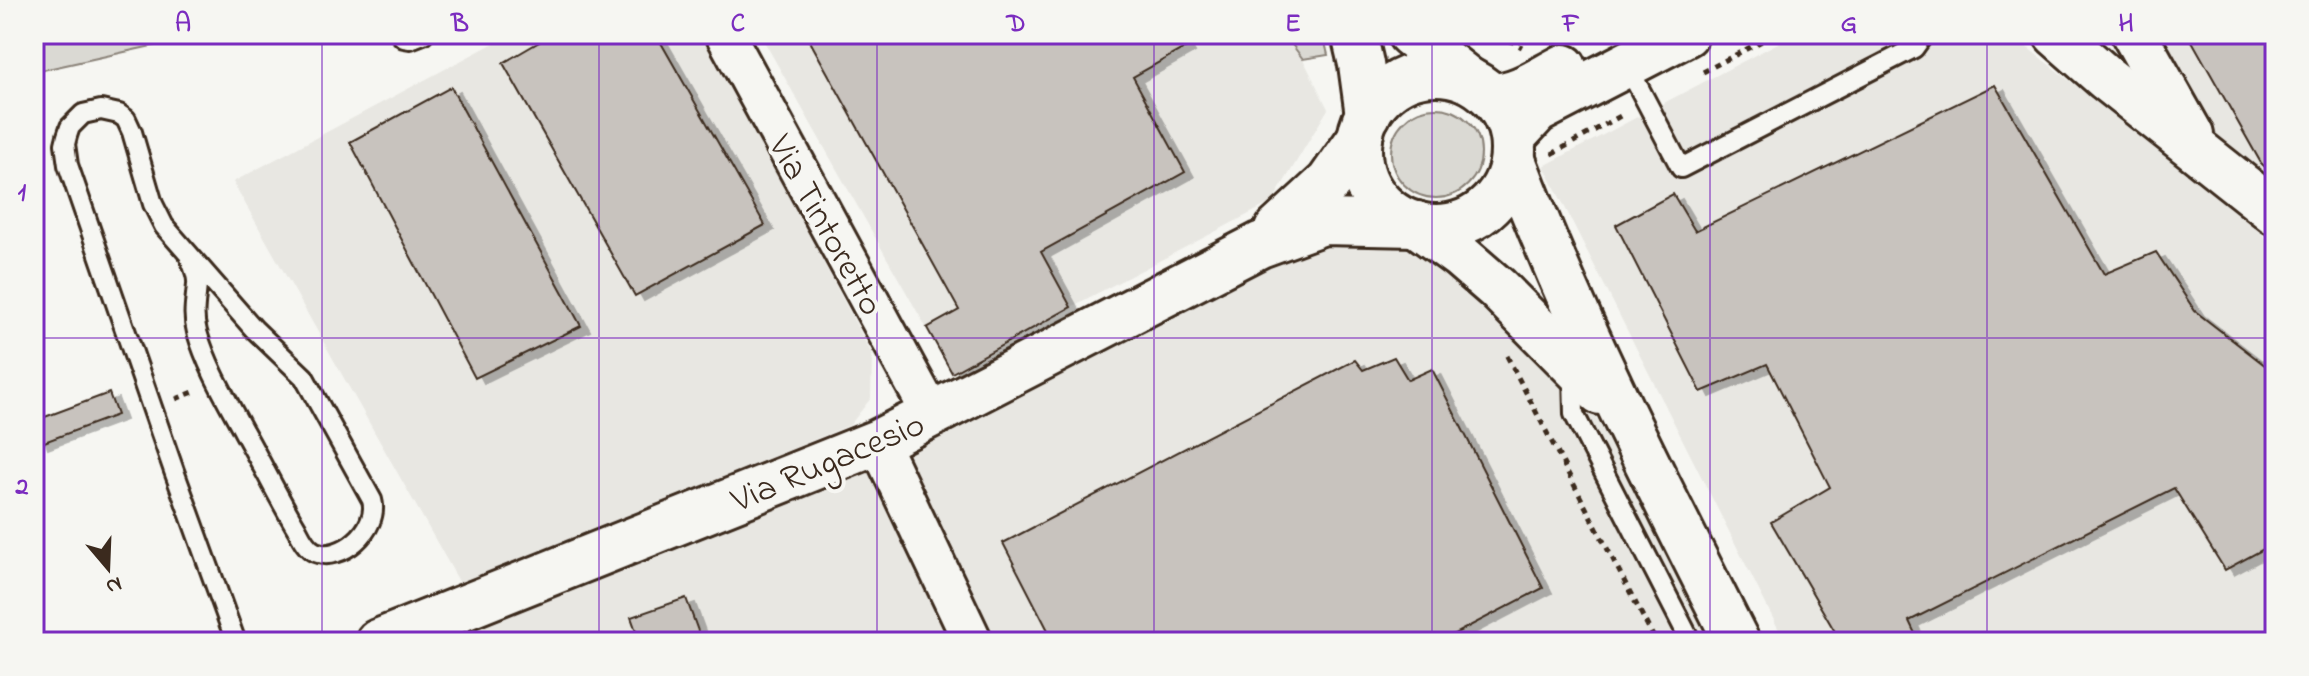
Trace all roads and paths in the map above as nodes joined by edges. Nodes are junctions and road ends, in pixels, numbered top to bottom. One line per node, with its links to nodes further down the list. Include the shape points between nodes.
1 (400, 34): 2 (lane, via 410,39)
2 (423, 34)
3 (725, 34): 22 (street, Via Tintoretto)
4 (1354, 34): 12 (main road)
5 (1410, 34): 11 (main road)
6 (1686, 34): 10 (main road)
7 (1924, 34): 10 (lane, via 1914,48 1681,168)
8 (2056, 34): 14 (main road)
9 (2134, 34): 14 (main road)
10 (1627, 49): 11 (main road, via 1507,96); 13 (main road, via 1537,111)
11 (1480, 88): 12 (main road, via 1444,73 1399,82 1381,97); 13 (main road, via 1505,115)
12 (1364, 126): 16 (main road, via 1360,160 1366,182 1395,216); 17 (main road, Via Rugacesio, via 1329,182)
13 (1513, 148): 16 (main road, via 1506,185 1489,206 1468,221 1442,227); 24 (main road, via 1557,269)
14 (2202, 155): 15 (main road)
15 (2275, 212)
16 (1416, 224): 17 (main road, Via Rugacesio, via 1323,222); 19 (main road, via 1498,289)
17 (1260, 245): 22 (main road, Via Rugacesio)
18 (189, 255): 20 (lane, via 198,282 196,328); 20 (lane, via 309,384 372,500 373,519 362,537 330,553 311,551); 21 (lane, via 158,216 126,119 110,111 83,114 67,136 68,165)
19 (1573, 363): 24 (main road); 28 (lane, via 1574,414)
20 (219, 382): 21 (path)
21 (153, 408): 25 (lane)
22 (932, 415): 23 (main road, Via Rugacesio)
23 (878, 442): 26 (main road, Via Rugacesio); 27 (street)
24 (1636, 443): 29 (main road)
25 (236, 642)
26 (378, 642)
27 (973, 642)
28 (1691, 642)
29 (1737, 642)

